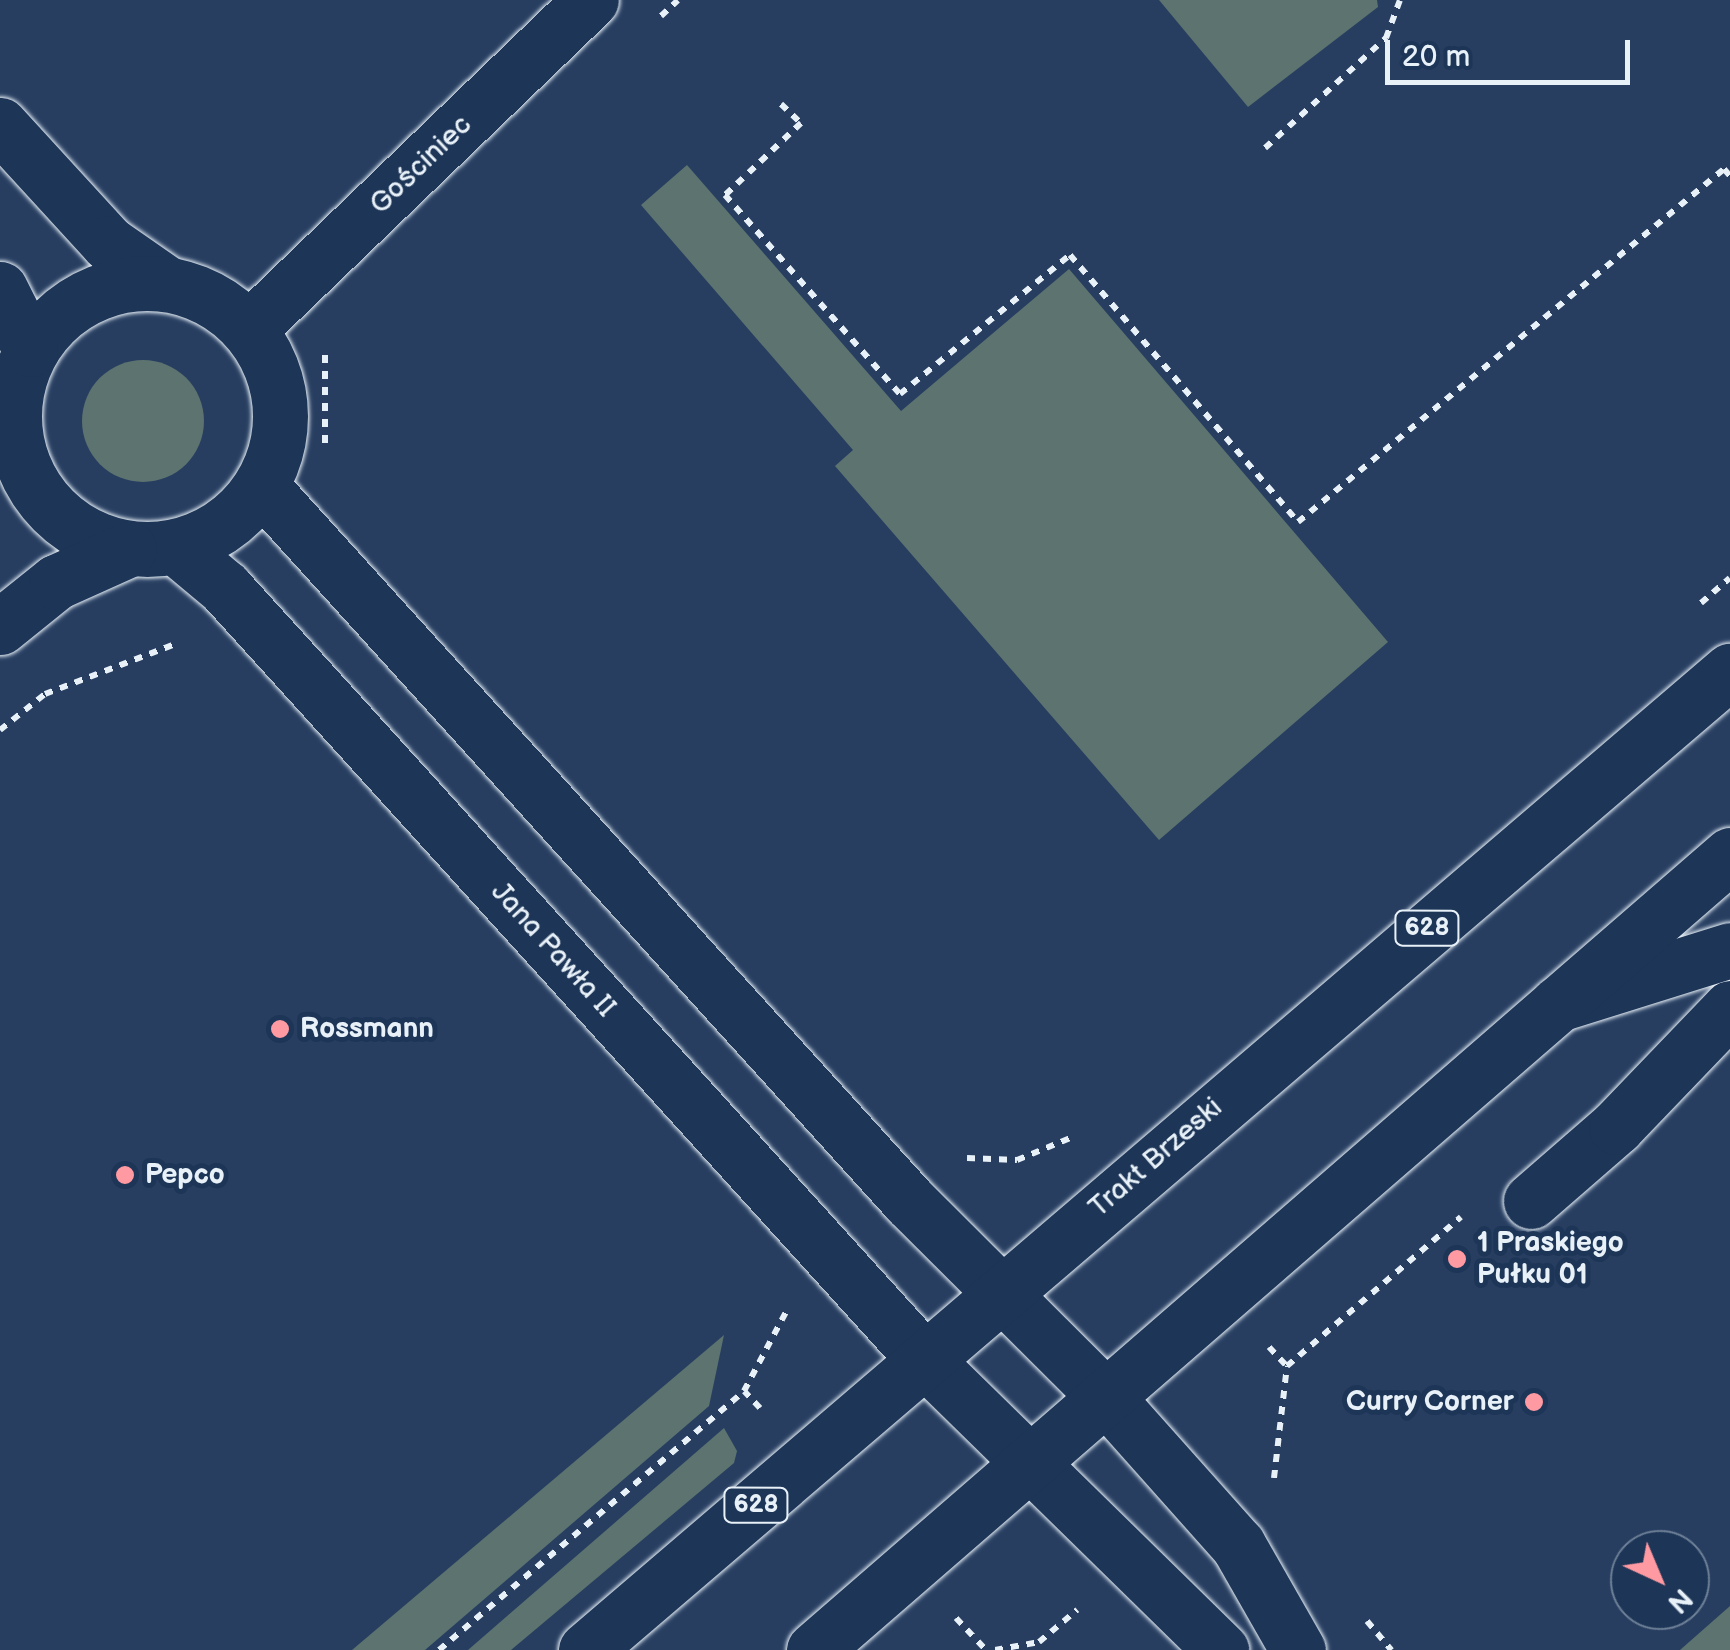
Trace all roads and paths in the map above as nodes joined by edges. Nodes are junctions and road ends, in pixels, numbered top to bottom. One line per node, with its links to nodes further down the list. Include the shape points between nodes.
1 (592, 0): 9 (street, Gościniec)
2 (1400, 0): 5 (path, via 1386,38)
3 (781, 104): 6 (path, via 801,123 725,194 900,394 1070,255 1298,522 1724,168)
4 (0, 125): 7 (street, via 108,243)
5 (1265, 148)
6 (1730, 176)
7 (164, 282): 9 (street, via 209,296); 10 (street, via 113,286 67,310)
8 (0, 288): 10 (street)
9 (250, 328): 12 (street, via 274,370 281,415)
10 (30, 349): 11 (street, via 14,393)
11 (8, 466): 13 (street, via 62,520)
12 (260, 486): 13 (street, via 236,516); 23 (street)
13 (152, 548): 14 (street, via 56,582); 24 (street, Jana Pawła II, via 226,588)
14 (0, 626)
15 (1730, 671): 23 (street, Trakt Brzeski / 628)
16 (1730, 855): 18 (street)
17 (1730, 950): 18 (street)
18 (1558, 1004): 26 (street)
19 (1730, 1008): 22 (street, via 1616,1127)
20 (1078, 1134): 21 (path, via 1017,1160)
21 (958, 1158)
22 (1530, 1201): 27 (path, via 1510,1176 1287,1366)
23 (998, 1294): 24 (street, Trakt Brzeski / 628); 26 (street)
24 (924, 1359): 28 (street, Jana Pawła II); 30 (street, Trakt Brzeski / 628)
25 (744, 1391): 29 (path)
26 (1106, 1397): 28 (street); 33 (street, via 1238,1546)
27 (1272, 1446)
28 (1030, 1463): 31 (street); 32 (street, Jana Pawła II)
29 (438, 1650)
30 (586, 1650)
31 (814, 1650)
32 (1221, 1650)
33 (1298, 1650)

